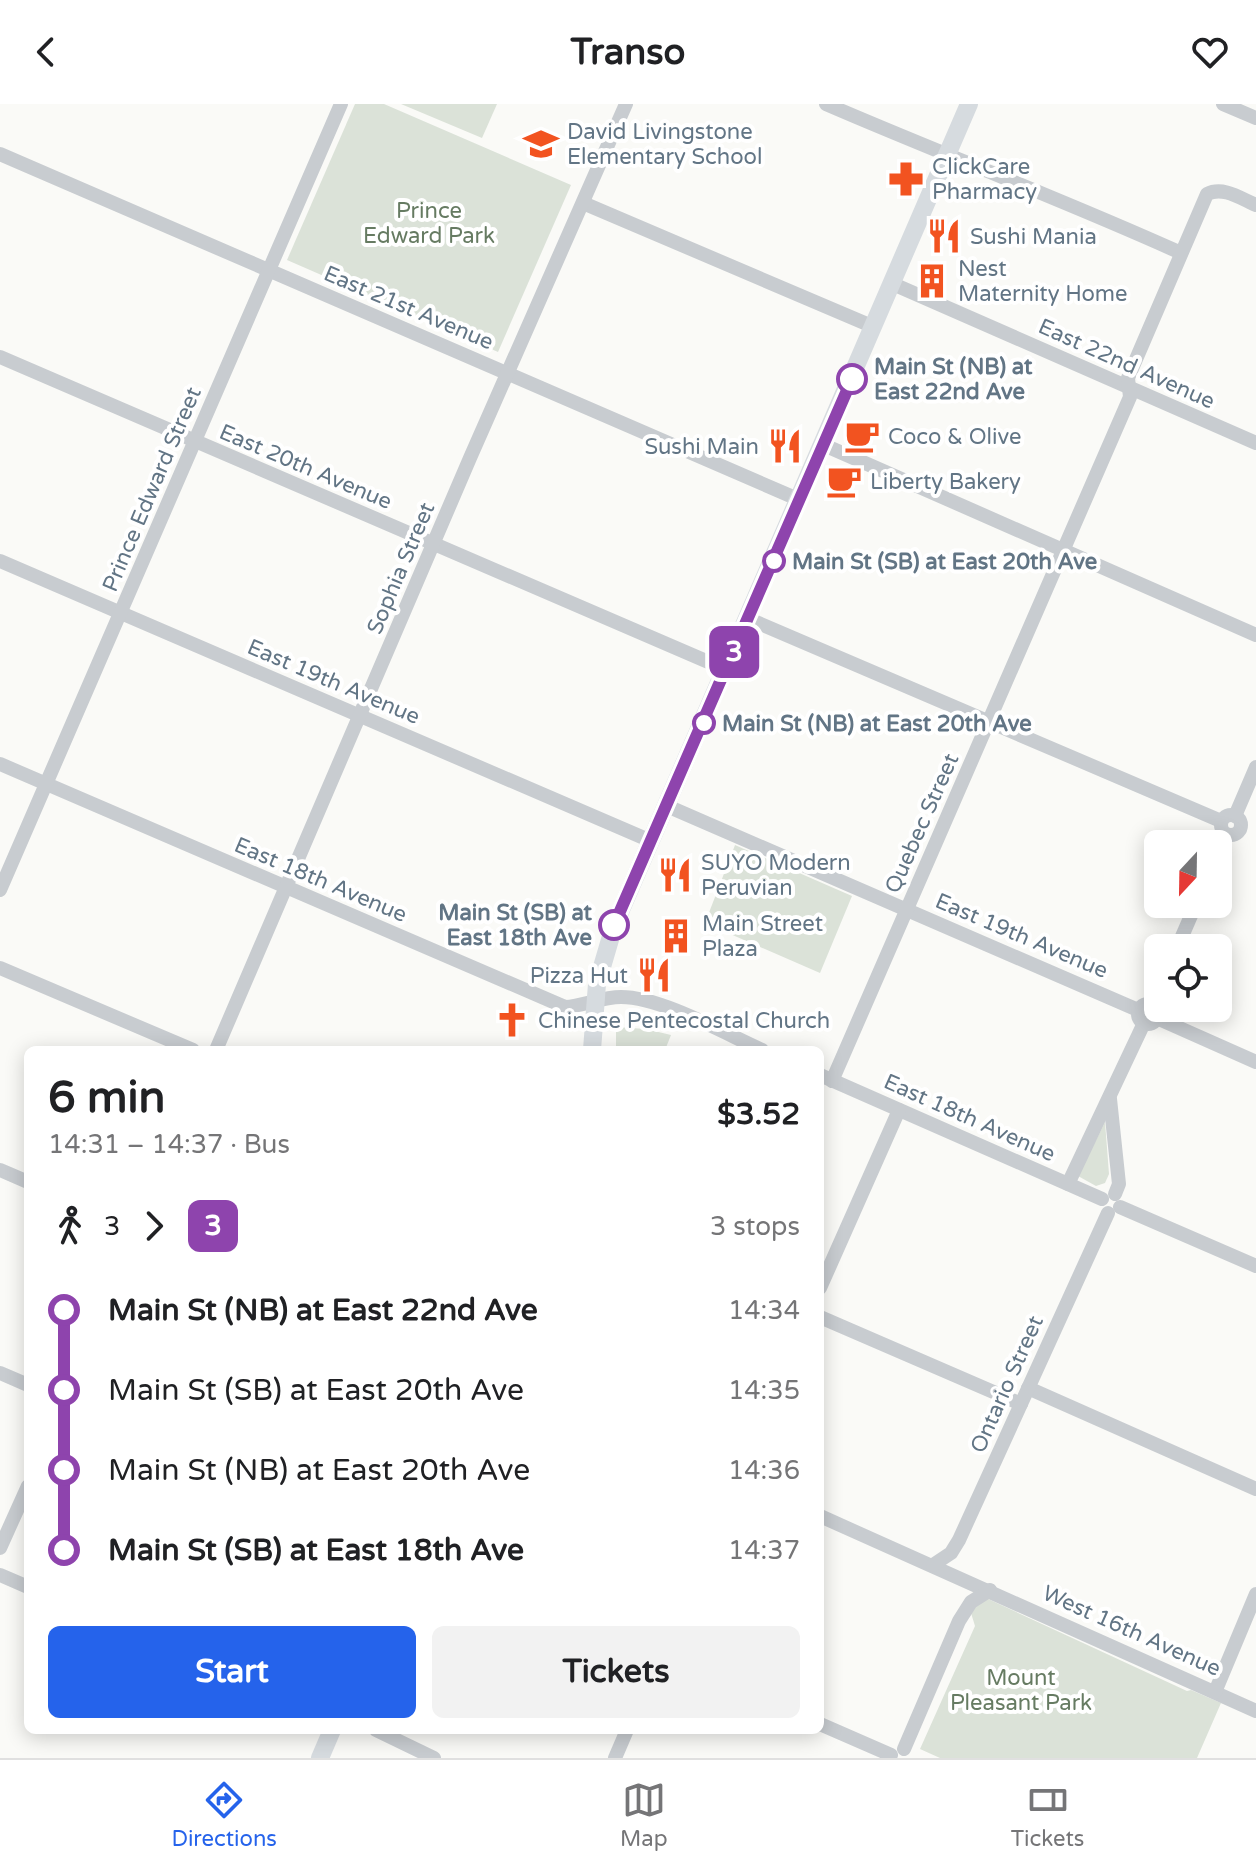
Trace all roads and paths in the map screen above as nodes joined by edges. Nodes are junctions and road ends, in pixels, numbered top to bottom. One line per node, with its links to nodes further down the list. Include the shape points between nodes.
1 (341, 104): 12 (street, Prince Edward Street)
2 (626, 104): 9 (street, Sophia Street)
3 (826, 104): 8 (street)
4 (969, 104): 8 (main road)
5 (1223, 104): 6 (street)
6 (1256, 118)
7 (0, 154): 12 (street, East 21st Avenue)
8 (948, 154): 11 (street); 13 (main road)
9 (583, 203): 14 (street); 16 (street, Sophia Street)
10 (1256, 205): 11 (street, Quebec Street, via 1223,191 1207,194)
11 (1181, 253): 17 (street, Quebec Street, via 1129,375)
12 (268, 271): 16 (street, East 21st Avenue); 18 (street, Prince Edward Street)
13 (893, 284): 14 (main road); 17 (street, East 22nd Avenue)
14 (874, 327): 20 (main road)
15 (0, 357): 18 (street, East 20th Avenue)
16 (508, 374): 21 (street, East 21st Avenue); 22 (street, Sophia Street)
17 (1129, 388): 19 (street, East 22nd Avenue); 23 (street, Quebec Street, via 1130,397)
18 (195, 442): 22 (street, East 20th Avenue); 25 (street, Prince Edward Street)
19 (1256, 443)
20 (824, 445): 21 (main road); 23 (street)
21 (800, 500): 26 (main road)
22 (434, 545): 28 (street, East 20th Avenue); 29 (street, Sophia Street)
23 (1063, 551): 27 (street); 30 (street, Quebec Street)
24 (0, 561): 25 (street, East 19th Avenue)
25 (121, 613): 29 (street, East 19th Avenue); 33 (street, Prince Edward Street)
26 (749, 619): 28 (main road); 30 (street)
27 (1256, 635)
28 (727, 670): 34 (main road)
29 (360, 715): 38 (street, East 19th Avenue); 39 (street, Sophia Street)
30 (989, 723): 35 (street); 41 (street, Quebec Street)
31 (0, 764): 33 (street, East 18th Avenue)
32 (1256, 767): 35 (street)
33 (46, 784): 39 (street, East 18th Avenue); 40 (street, Prince Edward Street)
34 (667, 806): 38 (main road); 41 (street, East 19th Avenue)
35 (1231, 825): 36 (street); 37 (street)
36 (1229, 830)
37 (1256, 836)
38 (651, 841): 43 (main road, via 606,945)
39 (286, 888): 43 (street, East 18th Avenue, via 565,1007); 48 (street, Sophia Street)
40 (0, 890)
41 (907, 910): 44 (street, East 19th Avenue); 52 (street, Quebec Street)
42 (0, 968): 47 (street)
43 (594, 1002): 49 (main road); 50 (street, East 18th Avenue, via 642,1000)
44 (1144, 1007)
45 (1144, 1022): 53 (street)
46 (1176, 1022): 51 (street, East 19th Avenue)
47 (184, 1046)
48 (218, 1046)
49 (592, 1046)
50 (753, 1046)
51 (1256, 1062)
52 (826, 1078): 54 (street, East 18th Avenue)
53 (1110, 1099): 57 (street); 58 (street, Ontario Street, via 1119,1184)
54 (899, 1110): 57 (street, East 18th Avenue); 60 (street)
55 (0, 1170): 56 (street)
56 (24, 1180)
57 (1068, 1184): 58 (street, East 18th Avenue)
58 (1111, 1203): 59 (street, East 18th Avenue); 64 (street, Ontario Street)
59 (1256, 1266)
60 (824, 1279)
61 (824, 1319): 65 (street)
62 (0, 1373): 63 (street)
63 (24, 1383)
64 (1028, 1388): 65 (street, Ontario Street); 66 (street)
65 (1021, 1404): 70 (street, Ontario Street, via 959,1540)
66 (1256, 1489)
67 (24, 1495): 69 (street)
68 (824, 1518): 70 (street, West 16th Avenue)
69 (0, 1548)
70 (933, 1565): 73 (street, West 16th Avenue)
71 (0, 1575): 72 (street)
72 (24, 1585)
73 (990, 1590): 75 (street, West 16th Avenue); 81 (street, via 971,1602 959,1621)
74 (1256, 1594): 75 (street)
75 (1215, 1692): 76 (street, West 16th Avenue)
76 (1256, 1711)
77 (824, 1726): 81 (street)
78 (330, 1734): 82 (main road)
79 (384, 1734): 83 (street)
80 (625, 1734): 84 (street)
81 (899, 1755)
82 (320, 1758)
83 (434, 1758)
84 (615, 1758)

